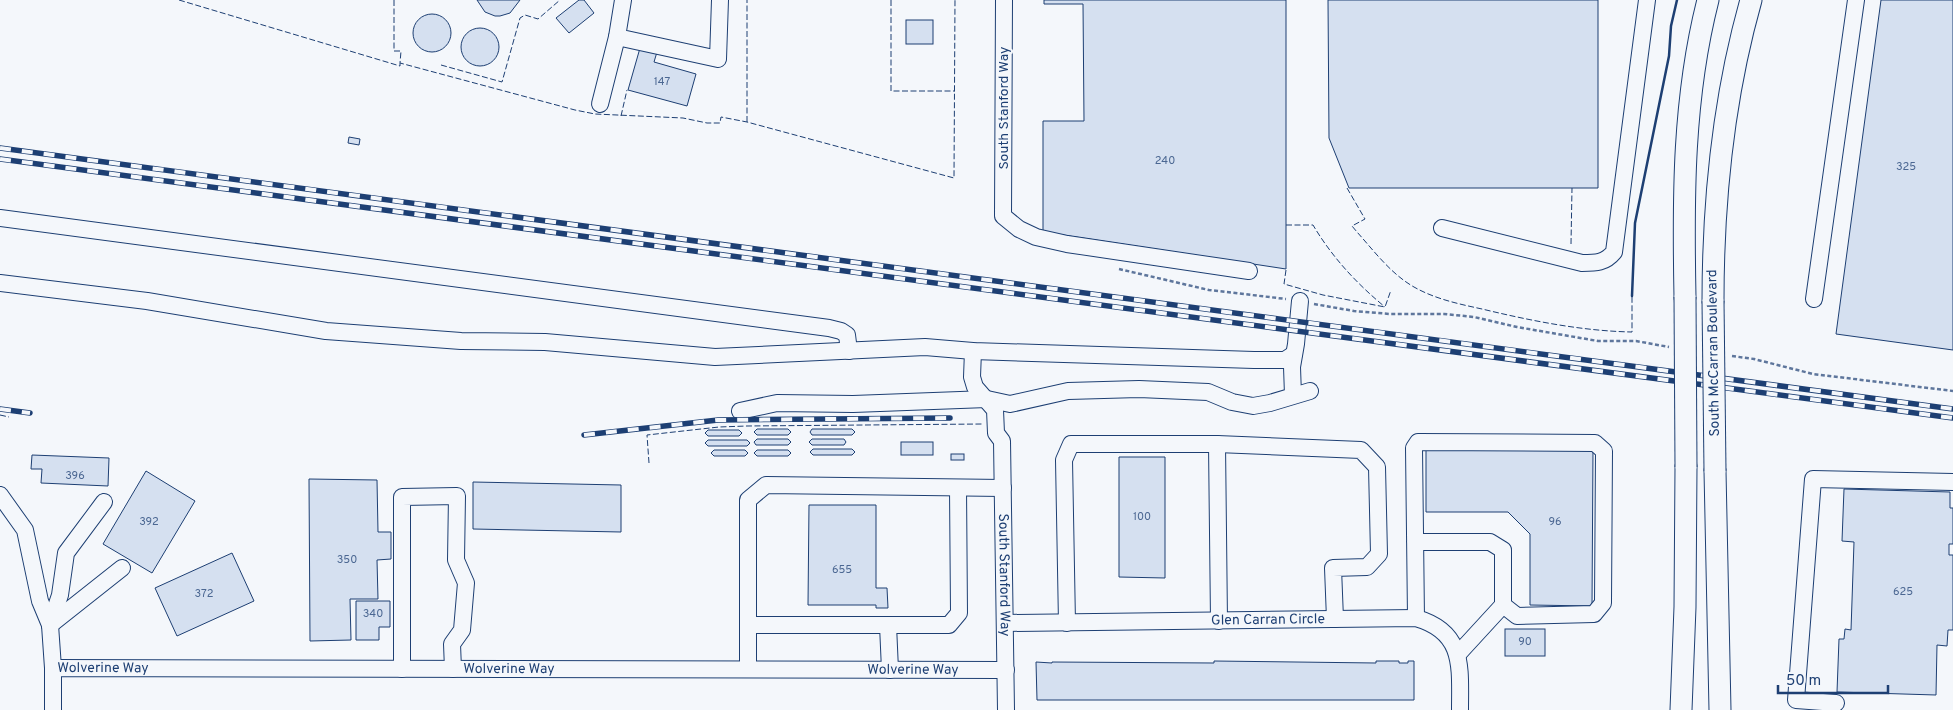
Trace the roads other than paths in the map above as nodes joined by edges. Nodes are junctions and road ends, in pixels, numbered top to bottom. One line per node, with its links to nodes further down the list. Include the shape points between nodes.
1 (623, 0): 8 (street)
2 (720, 0): 8 (street, via 718,59)
3 (1004, 0): 12 (street, South Stanford Way, via 1003,216 1019,229 1044,239)
4 (1648, 0): 11 (street, via 1614,252 1608,259 1597,264 1582,262)
5 (1708, 0): 52 (main road, South McCarran Boulevard, bridge, via 1686,136 1685,598)
6 (1751, 0): 53 (main road, South McCarran Boulevard, bridge, via 1733,74 1715,217 1713,301)
7 (1856, 0): 14 (street)
8 (617, 37): 9 (street)
9 (600, 104)
10 (0, 218): 16 (street, via 829,328 847,335)
11 (1442, 228)
12 (1248, 271)
13 (0, 283): 16 (street, via 147,301 326,330 461,341 545,342 715,357)
14 (1814, 299)
15 (1300, 301): 18 (street)
16 (848, 351): 17 (street, via 925,347)
17 (973, 351): 18 (street, via 1254,360 1285,360); 21 (street, South Stanford Way, via 972,377 975,387)
18 (1294, 354): 20 (street)
19 (1310, 391): 20 (street)
20 (1293, 395): 21 (street, via 1254,406 1232,402 1208,392 1139,389 1068,391 1010,404)
21 (987, 399): 22 (street, via 777,403); 26 (street, South Stanford Way, via 995,410 996,433 1002,441)
22 (740, 411)
23 (1217, 444): 34 (street, via 1361,450 1377,467 1379,554 1367,567 1333,568); 35 (street); 36 (street, via 1071,444 1064,460)
24 (1953, 482): 48 (street, via 1813,479 1796,700)
25 (958, 488): 26 (street); 39 (street, via 766,485 748,500); 40 (street, via 959,613 949,625)
26 (1003, 488): 37 (street, South Stanford Way)
27 (0, 495): 29 (street)
28 (104, 502): 38 (street, via 66,553 60,595)
29 (6, 515): 38 (street, via 25,530 40,601)
30 (1415, 542): 32 (street, via 1490,542 1502,550); 32 (street, via 1414,448 1418,442 1596,443 1604,451 1602,603 1594,614 1517,616); 33 (street)
31 (122, 568): 38 (street)
32 (1503, 605): 41 (street)
33 (1416, 618): 34 (street, Glen Carran Circle); 41 (street, Glen Carran Circle, via 1444,631)
34 (1335, 619): 35 (street, Glen Carran Circle)
35 (1219, 620): 36 (street, Glen Carran Circle)
36 (1067, 623): 37 (street, Glen Carran Circle)
37 (1006, 624): 47 (street, South Stanford Way)
38 (50, 625): 42 (street)
39 (748, 625): 40 (street); 45 (street)
40 (888, 625): 46 (street)
41 (1458, 654): 51 (street, Glen Carran Circle)
42 (53, 668): 43 (street, Wolverine Way); 49 (street, Wolverine Way)
43 (402, 669): 44 (street, Wolverine Way); 44 (street, via 402,497 456,496 456,560 466,582 462,630 452,644)
44 (453, 669): 45 (street, Wolverine Way)
45 (748, 669): 46 (street, Wolverine Way)
46 (890, 670): 47 (street, Wolverine Way)
47 (1006, 670): 50 (street, South Stanford Way)
48 (1836, 703)
49 (53, 710)
50 (1006, 710)
51 (1460, 710)
52 (1681, 710)
53 (1720, 710)

